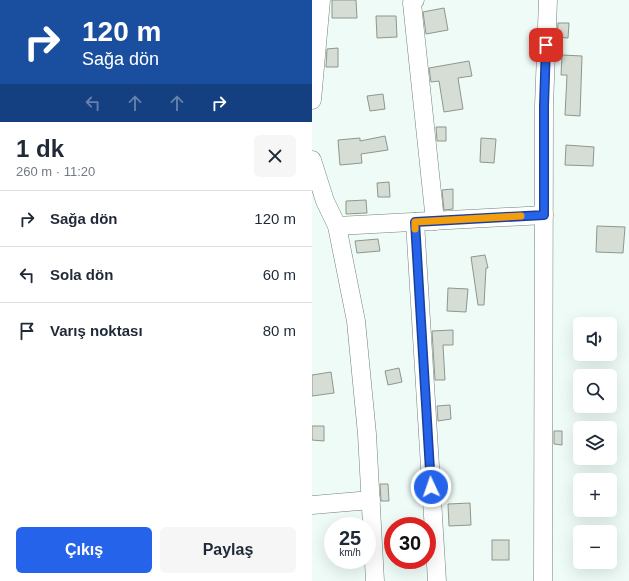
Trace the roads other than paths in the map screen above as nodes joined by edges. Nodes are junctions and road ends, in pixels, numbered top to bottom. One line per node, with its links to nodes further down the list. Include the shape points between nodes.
1 (322, 0): 4 (street)
2 (415, 0): 7 (street, via 412,3)
3 (548, 0): 6 (street, via 544,106)
4 (312, 100)
5 (312, 160): 9 (street, via 325,201)
6 (544, 215): 7 (street); 14 (street)
7 (435, 221): 8 (street)
8 (415, 222): 9 (street); 13 (street)
9 (337, 226): 10 (street, via 356,321)
10 (371, 500): 11 (street); 12 (street)
11 (312, 505)
12 (375, 581)
13 (437, 581)
14 (543, 581)

